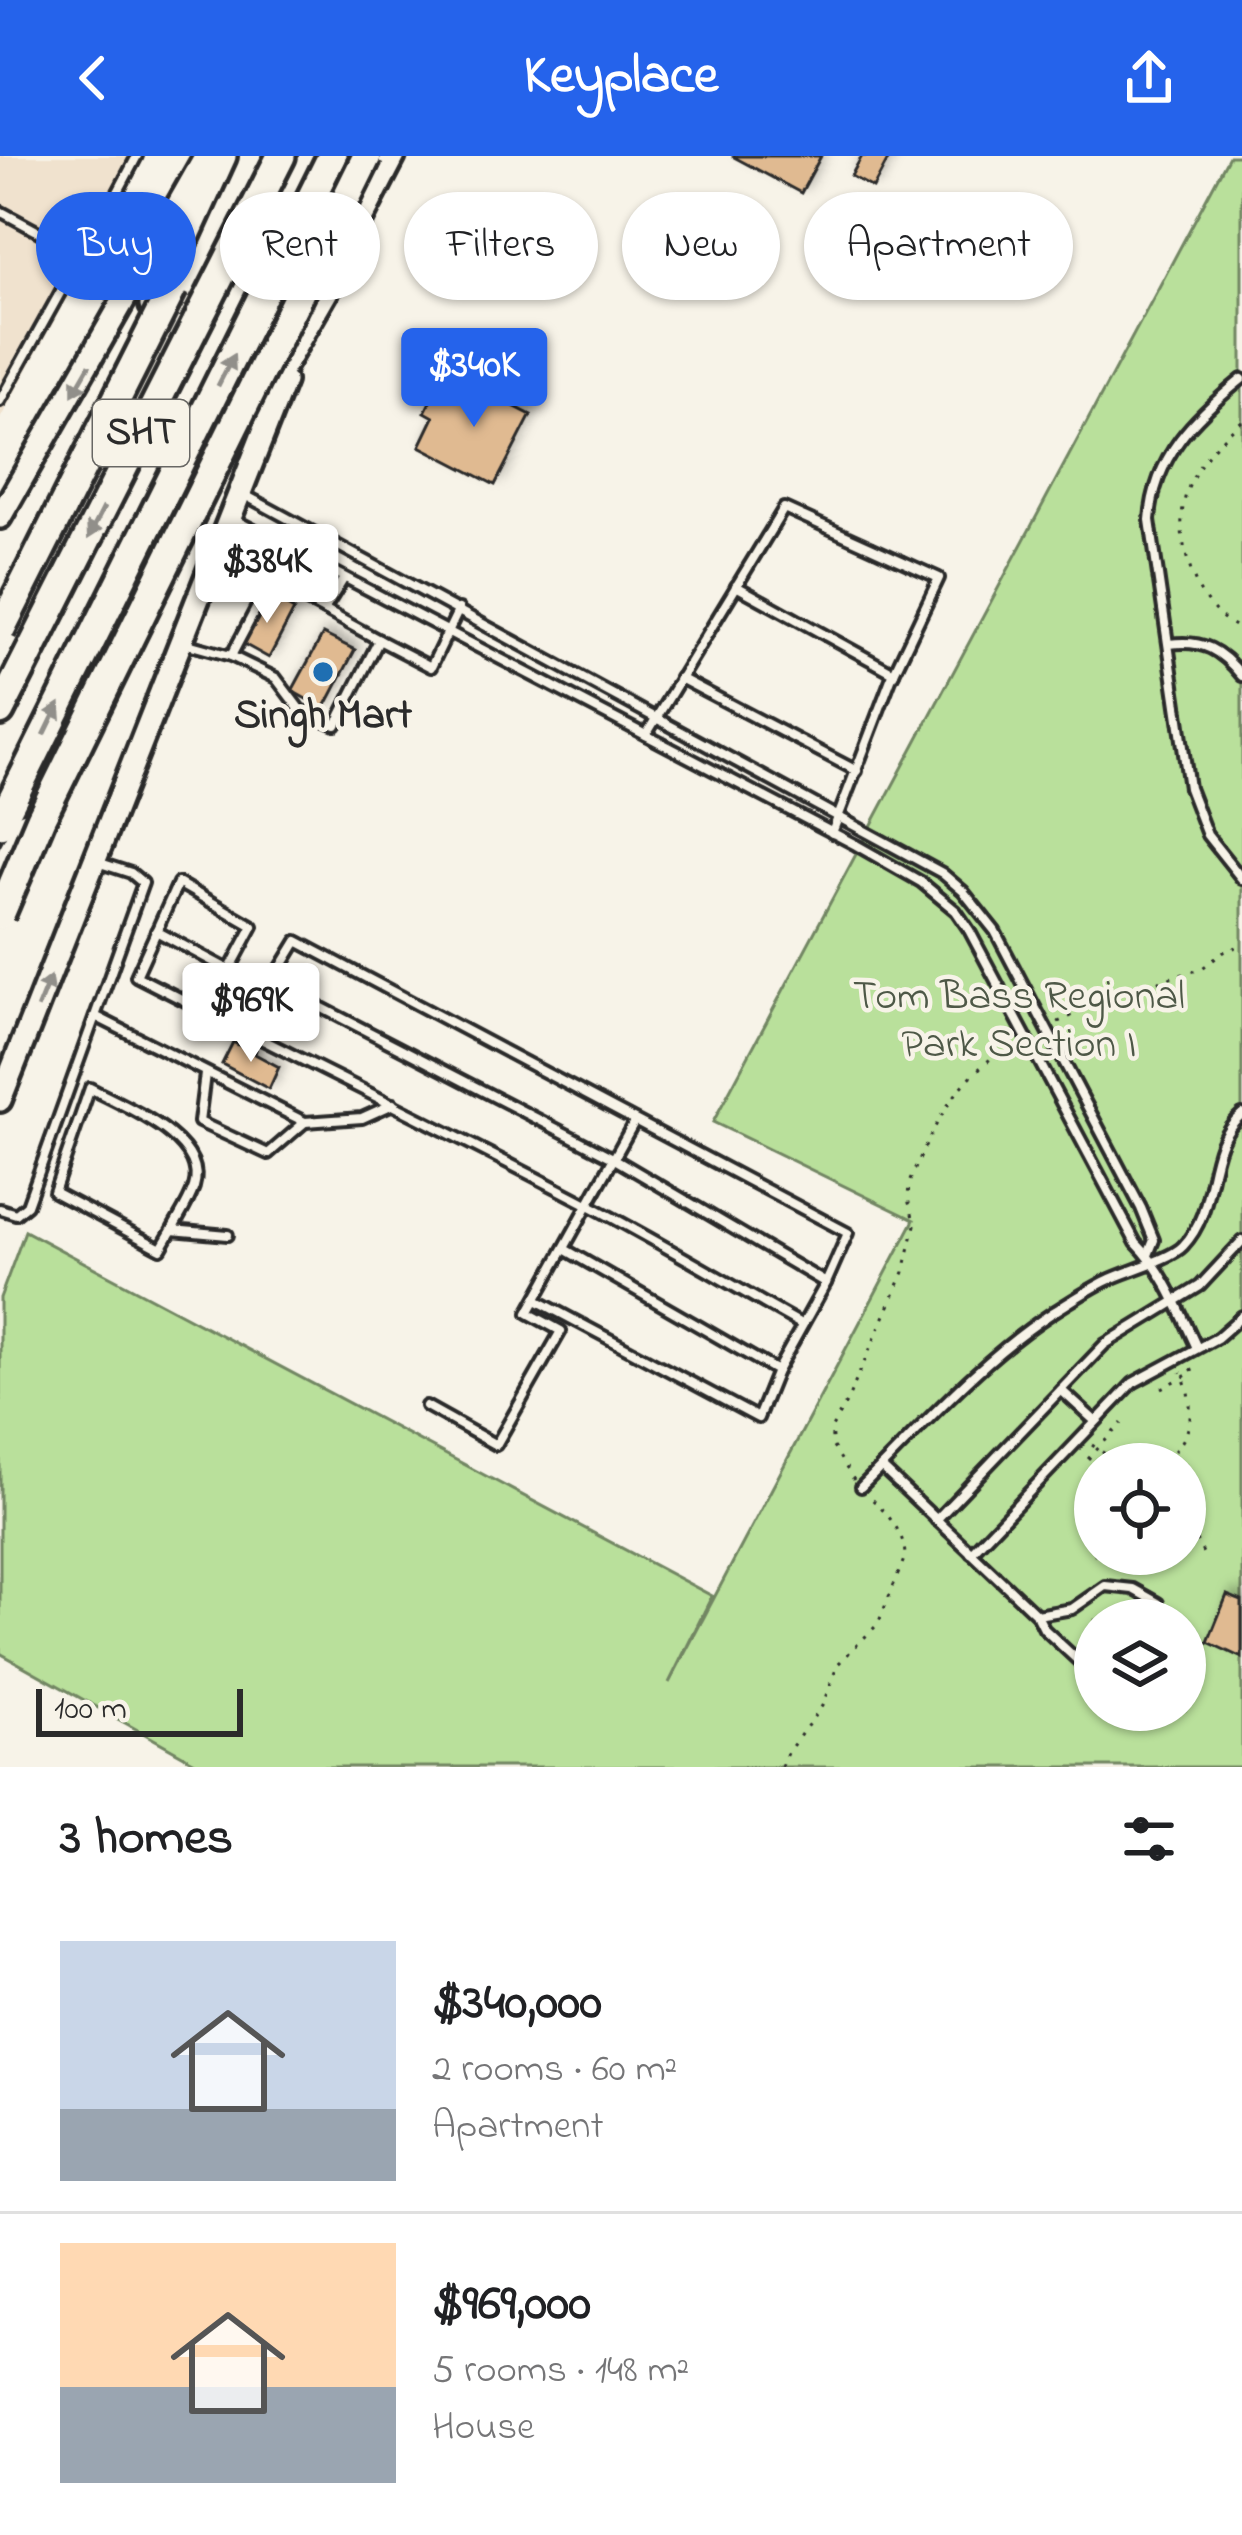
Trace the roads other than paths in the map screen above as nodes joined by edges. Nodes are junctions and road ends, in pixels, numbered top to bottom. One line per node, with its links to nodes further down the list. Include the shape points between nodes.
1 (137, 156): 9 (lane)
2 (206, 156): 10 (main road)
3 (222, 156): 28 (highway)
4 (238, 156): 28 (highway, bridge)
5 (281, 156): 36 (highway, SHT, one-way to 36)
6 (332, 156): 41 (highway, SHT, one-way to 6)
7 (368, 156): 46 (highway, bridge)
8 (394, 156): 11 (main road)
9 (117, 192)
10 (186, 192)
11 (375, 192)
12 (0, 211): 13 (lane)
13 (36, 231)
14 (57, 300): 19 (lane)
15 (127, 300): 21 (main road, one-way to 21)
16 (319, 300): 44 (highway)
17 (321, 300): 20 (main road)
18 (1242, 379): 31 (lane, via 1188,425 1155,486 1151,537)
19 (0, 401)
20 (240, 492): 22 (main road); 25 (lane)
21 (0, 517)
22 (229, 518): 23 (lane); 30 (main road)
23 (344, 577): 26 (lane); 27 (lane)
24 (736, 586): 33 (lane); 33 (lane, via 784,508 939,578); 35 (lane)
25 (459, 609): 27 (lane); 37 (lane)
26 (324, 610): 29 (lane); 32 (lane, via 270,583)
27 (446, 632): 29 (lane, via 430,667); 38 (lane)
28 (0, 634)
29 (379, 640): 32 (lane, via 336,725 301,710 277,678)
30 (183, 642): 32 (lane); 43 (main road)
31 (1169, 644): 34 (lane, via 1204,644); 45 (lane, via 1194,803 1207,835)
32 (231, 656)
33 (895, 673): 39 (lane)
34 (1242, 676)
35 (680, 678): 37 (lane); 39 (lane)
36 (0, 711)
37 (657, 716): 38 (lane); 40 (lane)
38 (646, 735): 42 (lane)
39 (857, 772): 40 (lane)
40 (841, 816): 42 (lane); 52 (lane, via 963,891 995,931)
41 (0, 824)
42 (832, 833): 53 (lane, via 956,911)
43 (97, 862): 51 (lane, via 142,883); 56 (main road, one-way to 43)
44 (0, 875)
45 (1242, 879)
46 (0, 915)
47 (157, 931): 48 (lane); 48 (lane, via 178,883 253,926); 50 (lane, via 136,976)
48 (230, 970): 50 (lane)
49 (272, 982): 54 (lane); 59 (lane, via 297,941); 62 (lane)
50 (207, 1012): 54 (lane)
51 (97, 1017): 55 (lane); 64 (lane, via 27,1204 16,1214)
52 (1043, 1023): 53 (lane); 69 (lane, via 1141,1208 1154,1240)
53 (1023, 1031): 69 (lane)
54 (250, 1032): 57 (lane)
55 (205, 1073): 60 (lane); 60 (lane, via 199,1122 268,1154)
56 (1, 1098): 61 (main road)
57 (393, 1104): 60 (lane, via 362,1118); 63 (lane)
58 (1242, 1114): 69 (lane, via 1217,1151 1204,1216 1181,1249)
59 (634, 1121): 62 (lane); 70 (lane, via 848,1233)
60 (305, 1122)
61 (0, 1123)
62 (613, 1158): 63 (lane); 70 (lane)
63 (589, 1205): 68 (lane); 74 (lane)
64 (0, 1209)
65 (172, 1230): 65 (lane, via 161,1249 54,1192 90,1088 171,1133 195,1166 195,1185); 66 (lane)
66 (228, 1235)
67 (1242, 1241): 72 (lane)
68 (566, 1250): 71 (lane); 76 (lane)
69 (1150, 1258): 72 (lane); 80 (lane, via 1011,1341)
70 (826, 1283): 74 (lane)
71 (536, 1300): 76 (lane, via 758,1418); 78 (lane, via 528,1313 561,1331 496,1444)
72 (1176, 1301): 75 (lane); 77 (lane, via 1119,1333)
73 (1242, 1316): 75 (lane)
74 (800, 1324): 76 (lane)
75 (1197, 1348): 79 (lane, via 1133,1383)
76 (778, 1372)
77 (1061, 1390): 79 (lane); 82 (lane)
78 (426, 1406)
79 (1096, 1422): 83 (lane)
80 (881, 1467): 81 (lane); 82 (lane)
81 (861, 1487)
82 (936, 1520): 83 (lane)
83 (971, 1553): 87 (lane)
84 (1086, 1599): 85 (lane, via 1105,1586)
85 (1149, 1599)
86 (1074, 1608): 87 (lane)
87 (1037, 1615): 88 (lane)
88 (1074, 1658)

